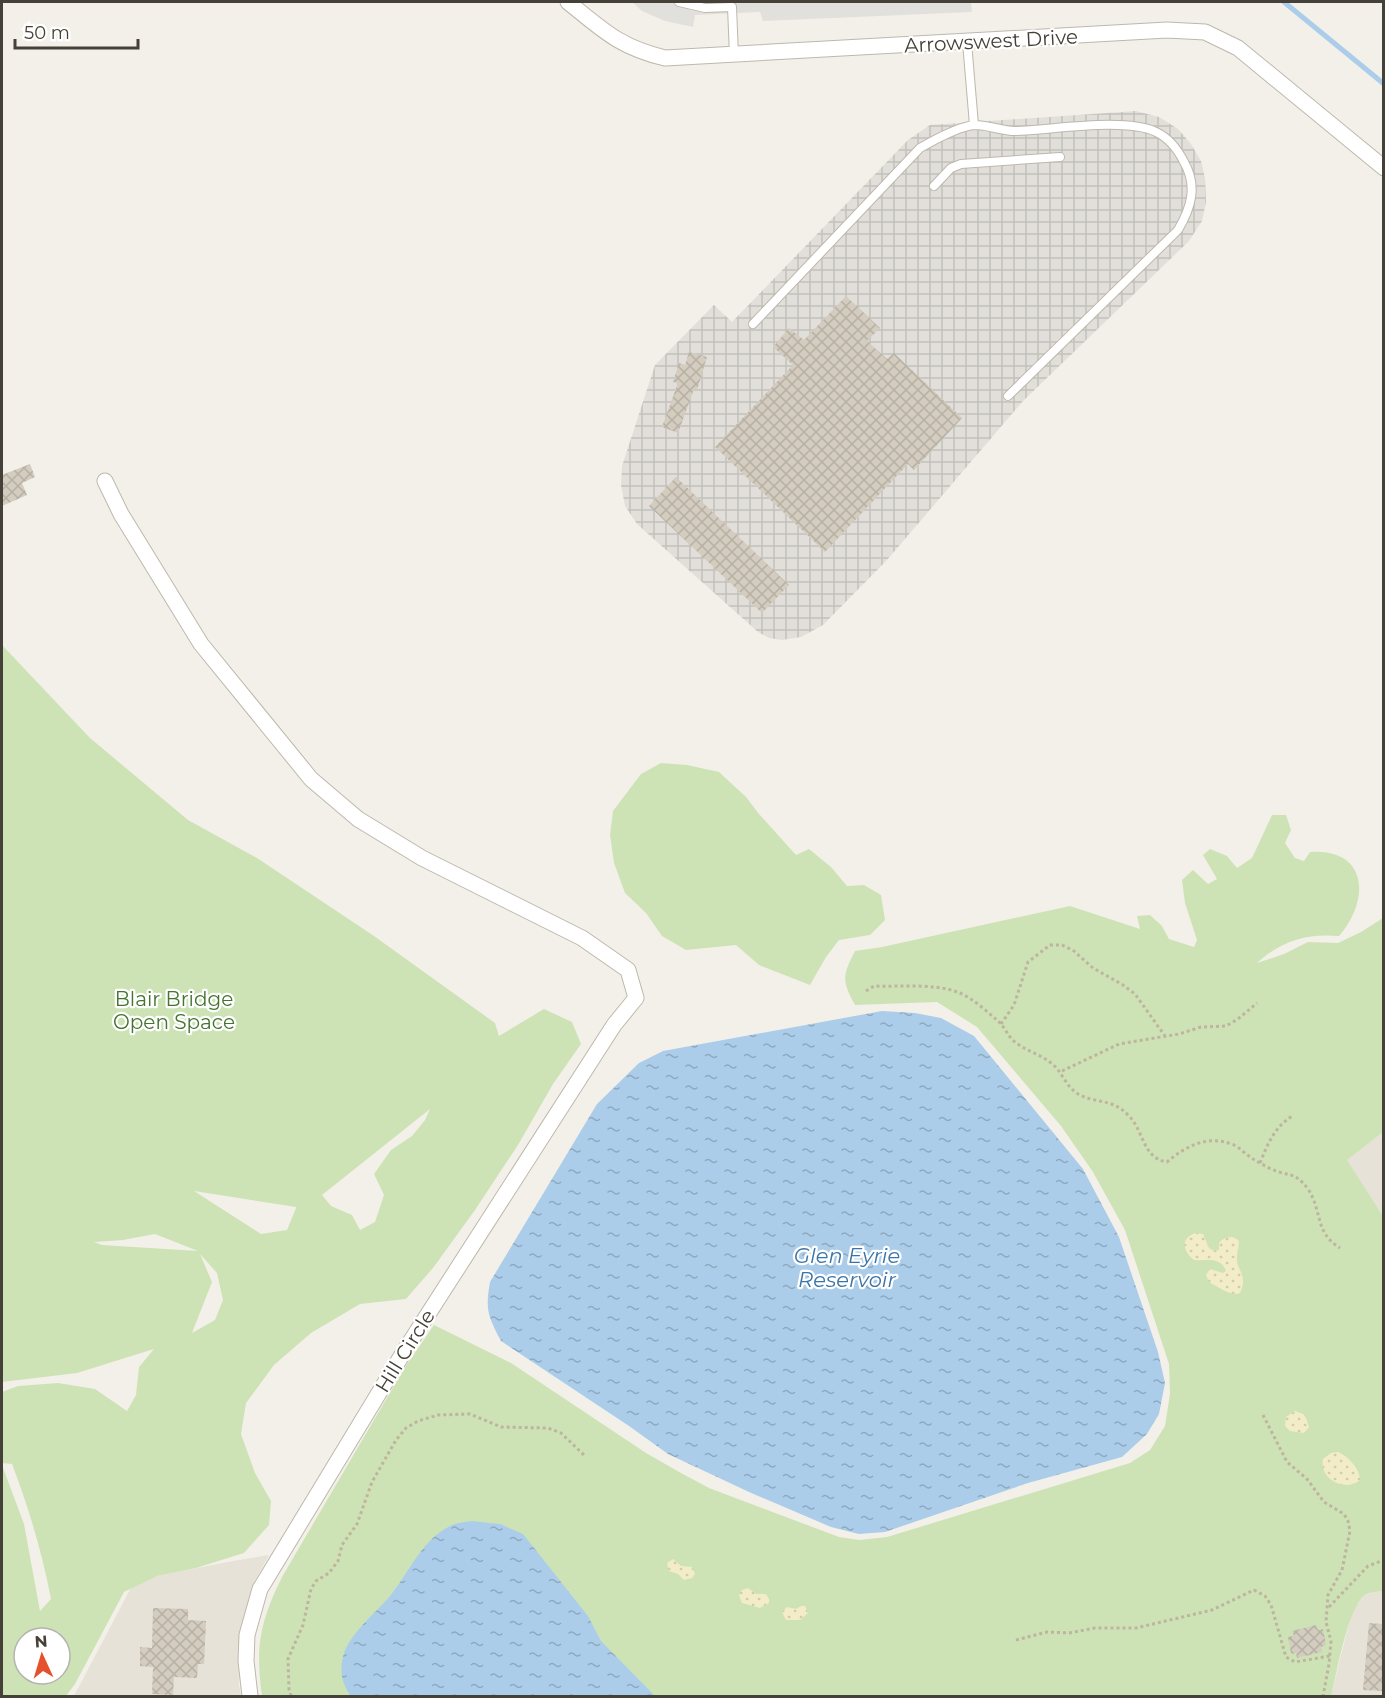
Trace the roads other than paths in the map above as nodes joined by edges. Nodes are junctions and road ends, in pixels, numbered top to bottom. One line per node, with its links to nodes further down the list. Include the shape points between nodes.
1 (568, 2): 4 (street, Arrowswest Drive, via 611,37 647,54 665,58)
2 (679, 2): 4 (lane, via 705,8 732,7)
3 (967, 42): 4 (street, Arrowswest Drive); 5 (lane); 7 (street, Arrowswest Drive, via 1167,30 1205,32 1238,48)
4 (734, 56)
5 (974, 125): 9 (lane, via 920,148); 10 (lane, via 1012,131 1123,125 1142,128 1158,133 1177,149 1189,169 1192,189 1189,212 1178,230)
6 (1060, 157): 8 (lane, via 961,164 951,168)
7 (1383, 168)
8 (934, 186)
9 (753, 324)
10 (1008, 396)
11 (105, 481): 12 (street, Hill Circle, via 201,644 311,778 358,819 422,858 582,938 628,970 636,998 614,1024 405,1350 260,1589 248,1635)
12 (250, 1696)

